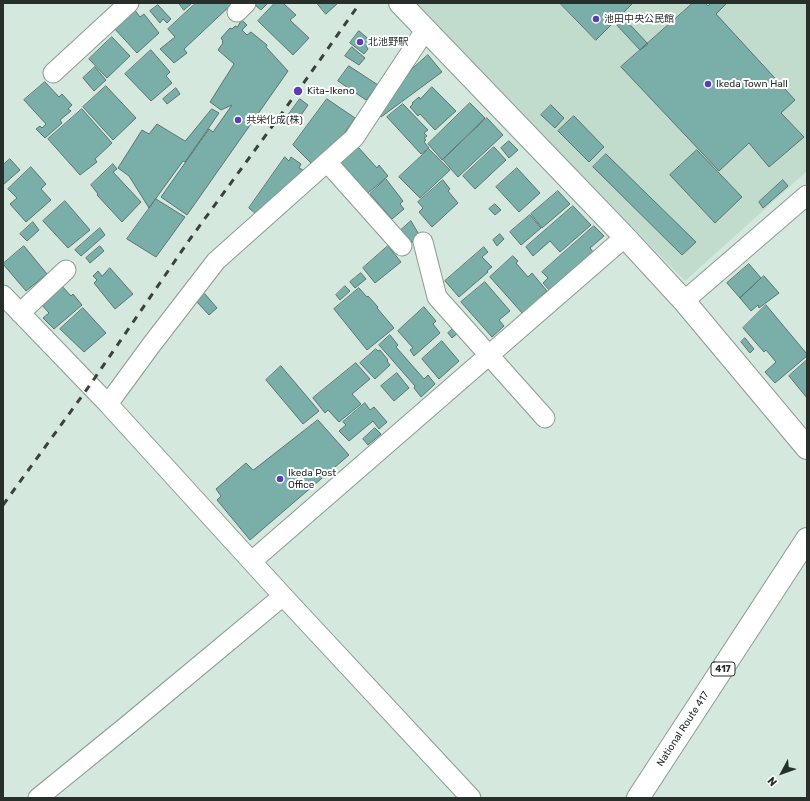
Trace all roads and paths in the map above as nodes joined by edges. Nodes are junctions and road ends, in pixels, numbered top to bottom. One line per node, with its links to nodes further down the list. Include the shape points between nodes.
1 (129, 3): 4 (street)
2 (400, 3): 3 (main road)
3 (426, 29): 5 (street, via 354,138); 7 (main road)
4 (53, 73)
5 (327, 162): 9 (street); 15 (street, via 216,261)
6 (807, 195): 12 (street)
7 (626, 237): 12 (main road); 14 (street)
8 (423, 242): 14 (street, via 437,296)
9 (402, 246)
10 (66, 270): 13 (street)
11 (3, 295): 13 (street)
12 (684, 301): 17 (main road)
13 (20, 313): 15 (street)
14 (489, 355): 16 (street); 19 (street)
15 (108, 404): 19 (street)
16 (545, 418)
17 (807, 448)
18 (807, 539): 23 (main road, National Route 417 / 417)
19 (252, 561): 20 (street)
20 (283, 596): 21 (street); 22 (street)
21 (38, 798)
22 (470, 798)
23 (638, 798)

